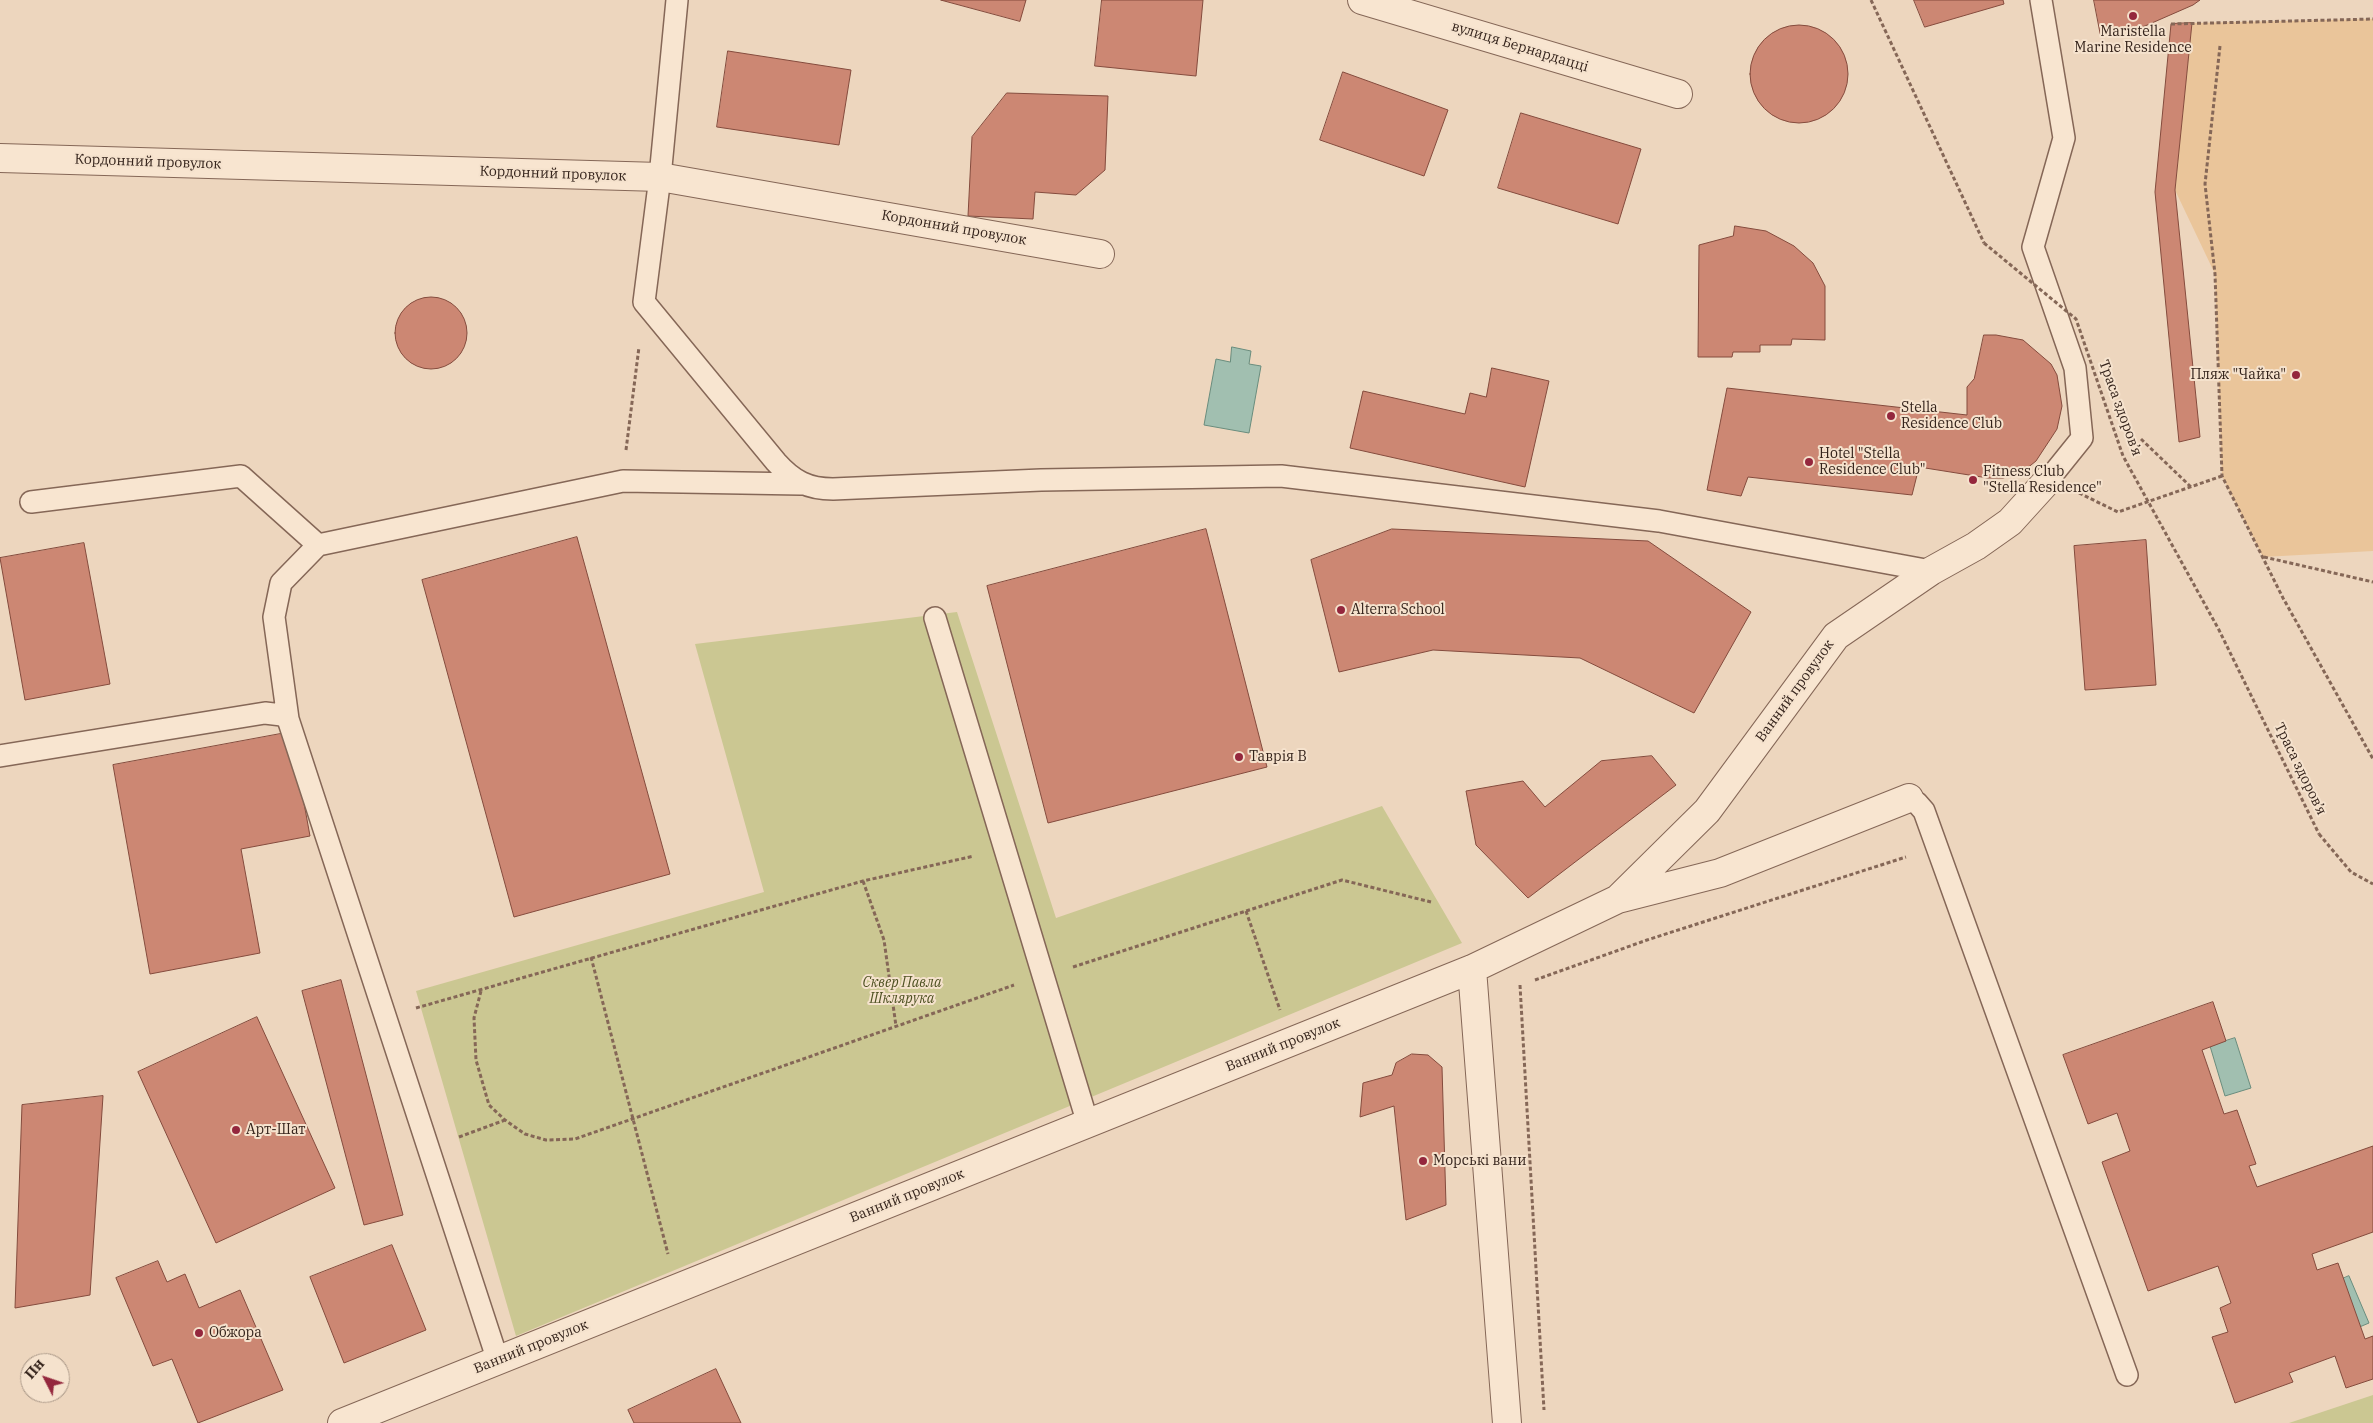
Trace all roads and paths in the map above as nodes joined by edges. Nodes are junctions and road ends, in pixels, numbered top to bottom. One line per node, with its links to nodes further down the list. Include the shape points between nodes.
1 (677, 0): 10 (lane)
2 (1362, 0): 8 (street, вулиця Бернардацці)
3 (1871, 0): 33 (path, Траса здоров’я, bridge, via 1984,243 2076,319 2123,456 2219,630 2319,834 2351,872)
4 (2041, 0): 15 (lane, via 2064,138 2033,247 2075,368 2082,438)
5 (2373, 19): 6 (path)
6 (2171, 24)
7 (2220, 46): 14 (path, via 2205,184 2215,274)
8 (1678, 94)
9 (0, 158): 10 (street, Кордонний провулок)
10 (660, 177): 11 (street, Кордонний провулок); 17 (lane, via 644,302 787,475)
11 (1100, 254)
12 (639, 346): 16 (path)
13 (2141, 439): 18 (path)
14 (2222, 476): 18 (path); 22 (path)
15 (2048, 479): 23 (street, Ванний провулок, via 2010,522)
16 (622, 481): 17 (lane); 21 (lane)
17 (801, 484): 23 (lane, via 833,489 1041,480 1282,476 1659,521)
18 (2191, 487): 19 (path, via 2118,512)
19 (2077, 492)
20 (31, 502): 21 (lane, via 241,476)
21 (318, 544): 26 (lane, via 281,583 274,617)
22 (2263, 557): 24 (path); 28 (path)
23 (1931, 571): 34 (street, Ванний провулок, via 1836,636 1707,811)
24 (2373, 582)
25 (935, 618): 31 (lane)
26 (288, 720): 27 (lane, via 282,715 265,713); 41 (lane)
27 (0, 756)
28 (2373, 759)
29 (1909, 798): 30 (lane, via 1924,811); 34 (street, Ванний провулок, via 1720,873)
30 (1937, 847): 50 (lane); 51 (path, via 1647,940 1518,986)
31 (1006, 849): 32 (path); 39 (lane)
32 (863, 881): 37 (path); 43 (path, via 884,940)
33 (2373, 884)
34 (1618, 899): 38 (street, Ванний провулок)
35 (1431, 902): 36 (path, via 1342,880)
36 (1246, 911): 39 (path); 42 (path)
37 (591, 957): 40 (path); 44 (path)
38 (1472, 969): 46 (street, Ванний провулок); 53 (street)
39 (1045, 976): 43 (path); 46 (lane)
40 (481, 991): 41 (path); 45 (path, via 474,1018 476,1060 489,1105)
41 (386, 1015): 47 (lane)
42 (1282, 1015)
43 (896, 1026): 44 (path)
44 (632, 1119): 45 (path, via 575,1139 546,1140 525,1134); 48 (path)
45 (505, 1120): 47 (path)
46 (1088, 1124): 48 (street, Ванний провулок)
47 (430, 1148): 49 (lane)
48 (677, 1288): 49 (street, Ванний провулок)
49 (498, 1361): 52 (street, Ванний провулок)
50 (2127, 1375)
51 (1544, 1413)
52 (342, 1423)
53 (1507, 1423)

